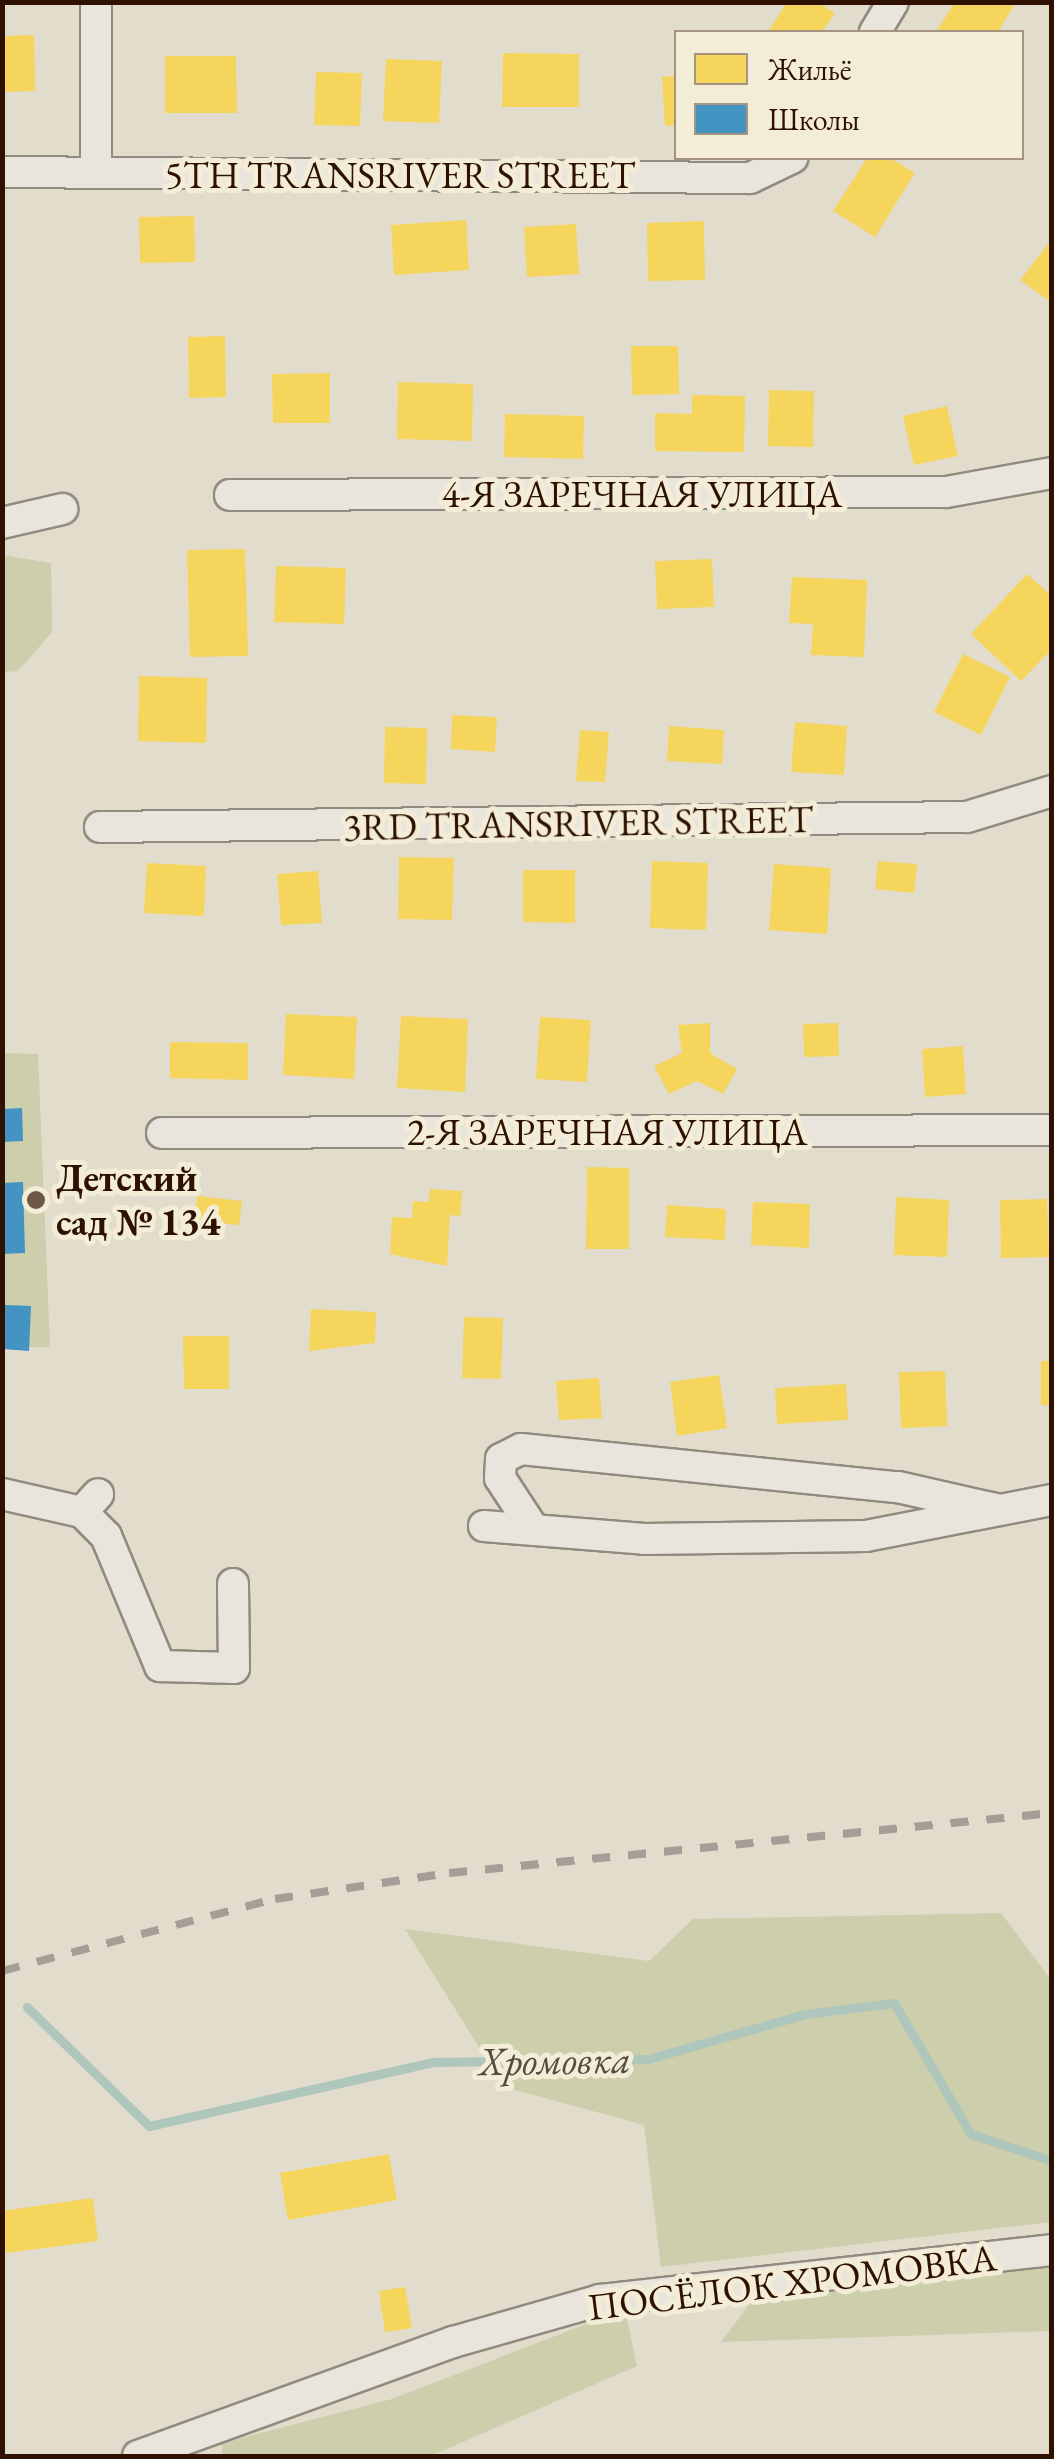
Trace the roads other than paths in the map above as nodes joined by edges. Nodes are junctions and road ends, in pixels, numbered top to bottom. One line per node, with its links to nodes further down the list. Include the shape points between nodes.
1 (96, 2): 6 (street)
2 (893, 2): 3 (street)
3 (876, 30)
4 (788, 160): 6 (street, 5TH TRANSRIVER STREET, via 750,178)
5 (2, 172): 6 (street, 5TH TRANSRIVER STREET)
6 (96, 173)
7 (1052, 473): 8 (street, 4-Я ЗАРЕЧНАЯ УЛИЦА, via 946,492)
8 (230, 494)
9 (62, 509): 10 (street)
10 (2, 523)
11 (1052, 792): 12 (street, 3RD TRANSRIVER STREET, via 967,817)
12 (100, 827)
13 (1052, 1130): 14 (street, 2-Я ЗАРЕЧНАЯ УЛИЦА)
14 (162, 1133)
15 (2, 1494): 20 (street, via 90,1503 160,1666 234,1668)
16 (1052, 1500): 17 (street)
17 (996, 1509): 19 (street, via 866,1536 644,1539); 19 (street, via 878,1485 521,1449 501,1459 500,1478)
18 (484, 1526): 19 (street)
19 (534, 1530)
20 (233, 1584)
21 (1052, 2250): 22 (street, ПОСЁЛОК ХРОМОВКА, via 600,2300 453,2342)
22 (138, 2456)

